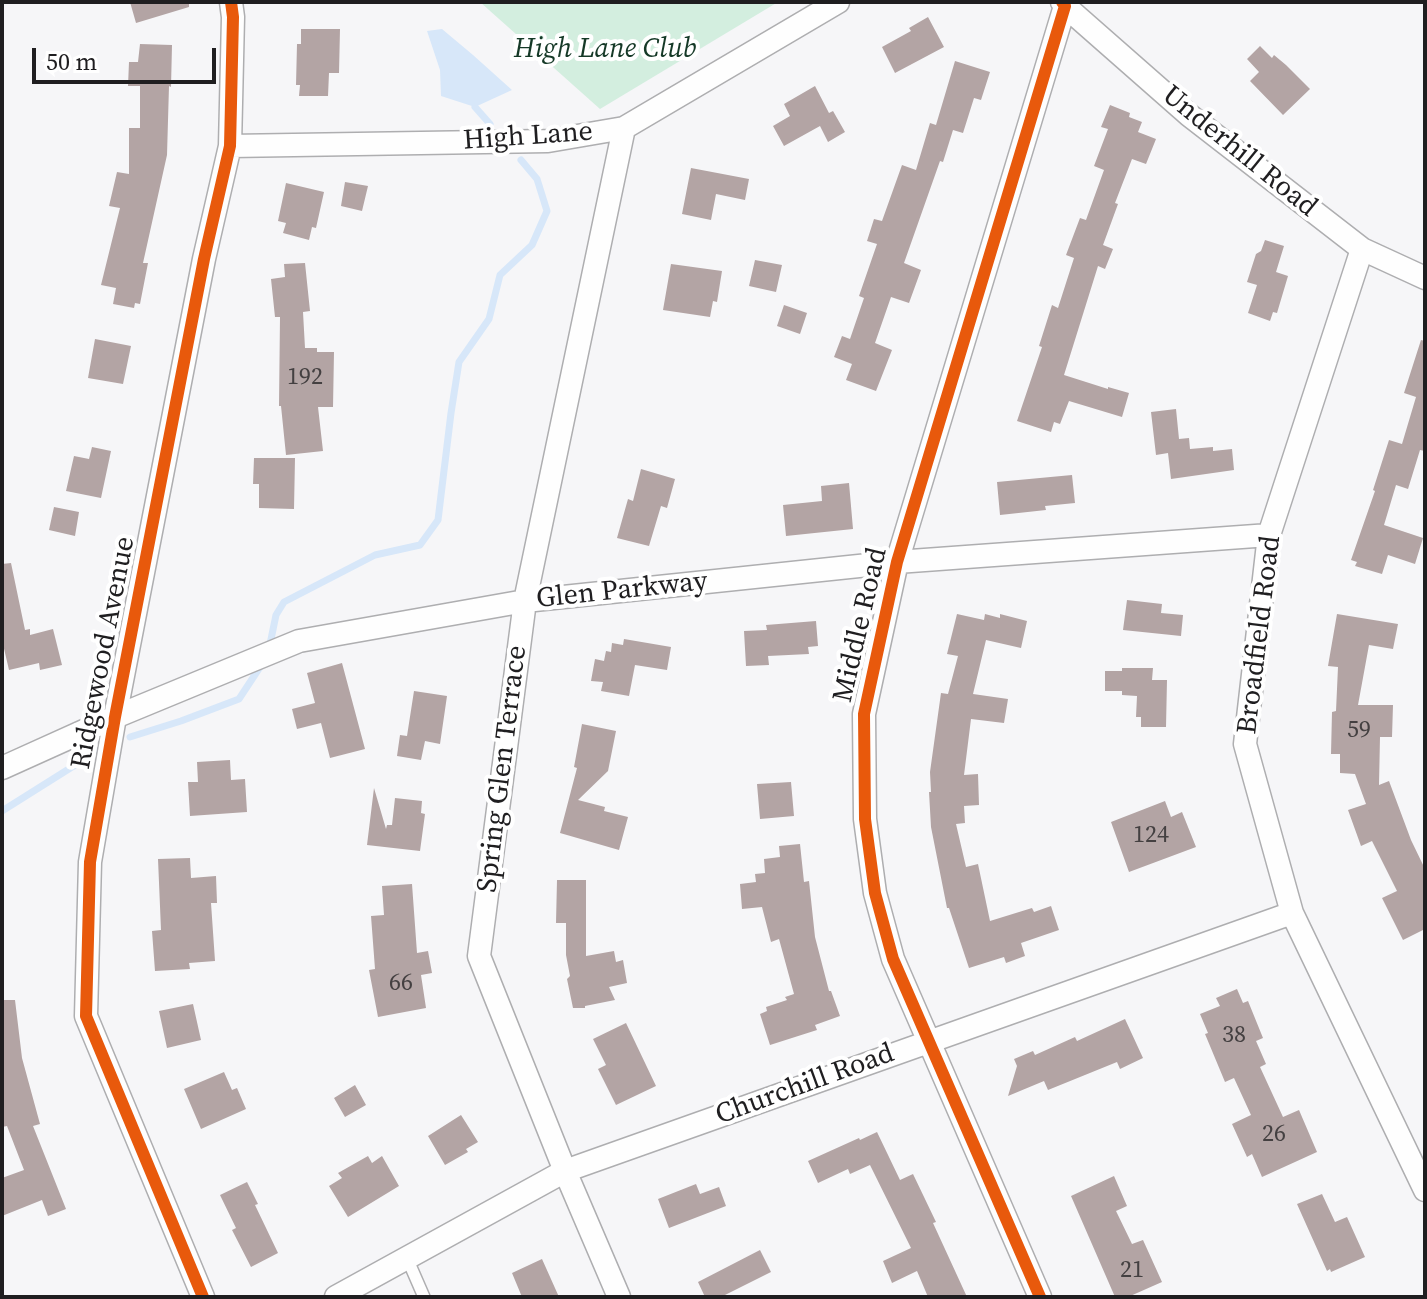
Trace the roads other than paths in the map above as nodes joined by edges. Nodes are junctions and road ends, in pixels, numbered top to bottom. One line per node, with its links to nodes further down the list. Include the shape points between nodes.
1 (231, 2): 5 (street, Ridgewood Avenue)
2 (838, 2): 4 (street, High Lane)
3 (1063, 4): 6 (street, Underhill Road, via 1189,115); 9 (street, Middle Road)
4 (624, 128): 5 (street, High Lane, via 548,141); 10 (street, Spring Glen Terrace)
5 (230, 146): 11 (street, Ridgewood Avenue)
6 (1362, 249): 7 (street, Underhill Road); 8 (street, Broadfield Road)
7 (1425, 278)
8 (1269, 535): 9 (street, Glen Parkway); 13 (street, Broadfield Road, via 1245,744)
9 (897, 562): 10 (street, Glen Parkway); 14 (street, Middle Road, via 864,714 865,819 875,893 893,959)
10 (525, 601): 11 (street, Glen Parkway, via 299,641); 15 (street, Spring Glen Terrace, via 479,956)
11 (115, 717): 12 (street, Glen Parkway); 18 (street, Ridgewood Avenue, via 90,862 86,1016)
12 (2, 768)
13 (1292, 913): 14 (street, Churchill Road); 16 (street, Broadfield Road)
14 (928, 1041): 15 (street, Churchill Road); 22 (street, Middle Road)
15 (565, 1171): 17 (street, Churchill Road); 21 (street, Spring Glen Terrace)
16 (1425, 1190)
17 (407, 1258): 19 (street, Churchill Road); 20 (lane)
18 (203, 1297)
19 (336, 1297)
20 (424, 1297)
21 (619, 1297)
22 (1040, 1297)

